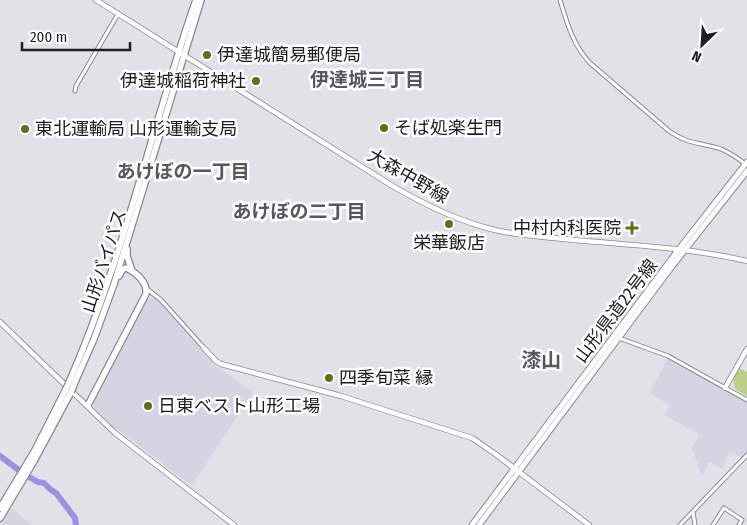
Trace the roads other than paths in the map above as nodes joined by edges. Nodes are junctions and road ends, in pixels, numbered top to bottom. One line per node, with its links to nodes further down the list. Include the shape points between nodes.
1 (96, 0): 5 (street, 大森中野線)
2 (196, 0): 6 (highway, 山形バイパス)
3 (201, 0): 6 (highway, 山形バイパス)
4 (560, 0): 8 (street, via 578,50 590,63 680,139 720,149)
5 (118, 14): 6 (street, 大森中野線); 7 (street)
6 (181, 53): 10 (highway, 山形バイパス); 11 (street, 大森中野線, via 413,198 460,220 522,235); 20 (highway, 山形バイパス, via 116,261)
7 (75, 91)
8 (746, 163): 11 (main road, 山形県道22号線)
9 (747, 171): 11 (main road, 山形県道22号線)
10 (140, 198): 13 (highway, via 127,251); 15 (highway, 山形バイパス)
11 (682, 250): 12 (street, 大森中野線); 17 (main road, 山形県道22号線); 26 (main road, 山形県道22号線)
12 (747, 261)
13 (132, 271): 14 (highway); 15 (highway, via 123,269)
14 (147, 289): 18 (street); 23 (highway)
15 (106, 304): 20 (highway, 山形バイパス)
16 (0, 322): 23 (street)
17 (619, 338): 21 (street, via 668,356); 26 (main road, 山形県道22号線)
18 (204, 348): 26 (street, via 221,364 341,396 472,438)
19 (747, 349): 21 (street)
20 (72, 381): 24 (highway, 山形バイパス, bridge)
21 (725, 388): 22 (street)
22 (747, 400)
23 (88, 405): 30 (street, via 121,437)
24 (59, 410): 27 (highway, 山形バイパス); 29 (highway, 山形バイパス, via 34,461)
25 (747, 455): 28 (street)
26 (517, 470): 31 (main road, 山形県道22号線); 32 (main road, 山形県道22号線); 33 (street)
27 (0, 508)
28 (692, 511): 34 (street); 35 (street)
29 (0, 517)
30 (234, 525)
31 (472, 525)
32 (479, 525)
33 (589, 525)
34 (680, 525)
35 (695, 525)
36 (713, 525): 37 (street, via 724,508 742,520)
37 (739, 525)

